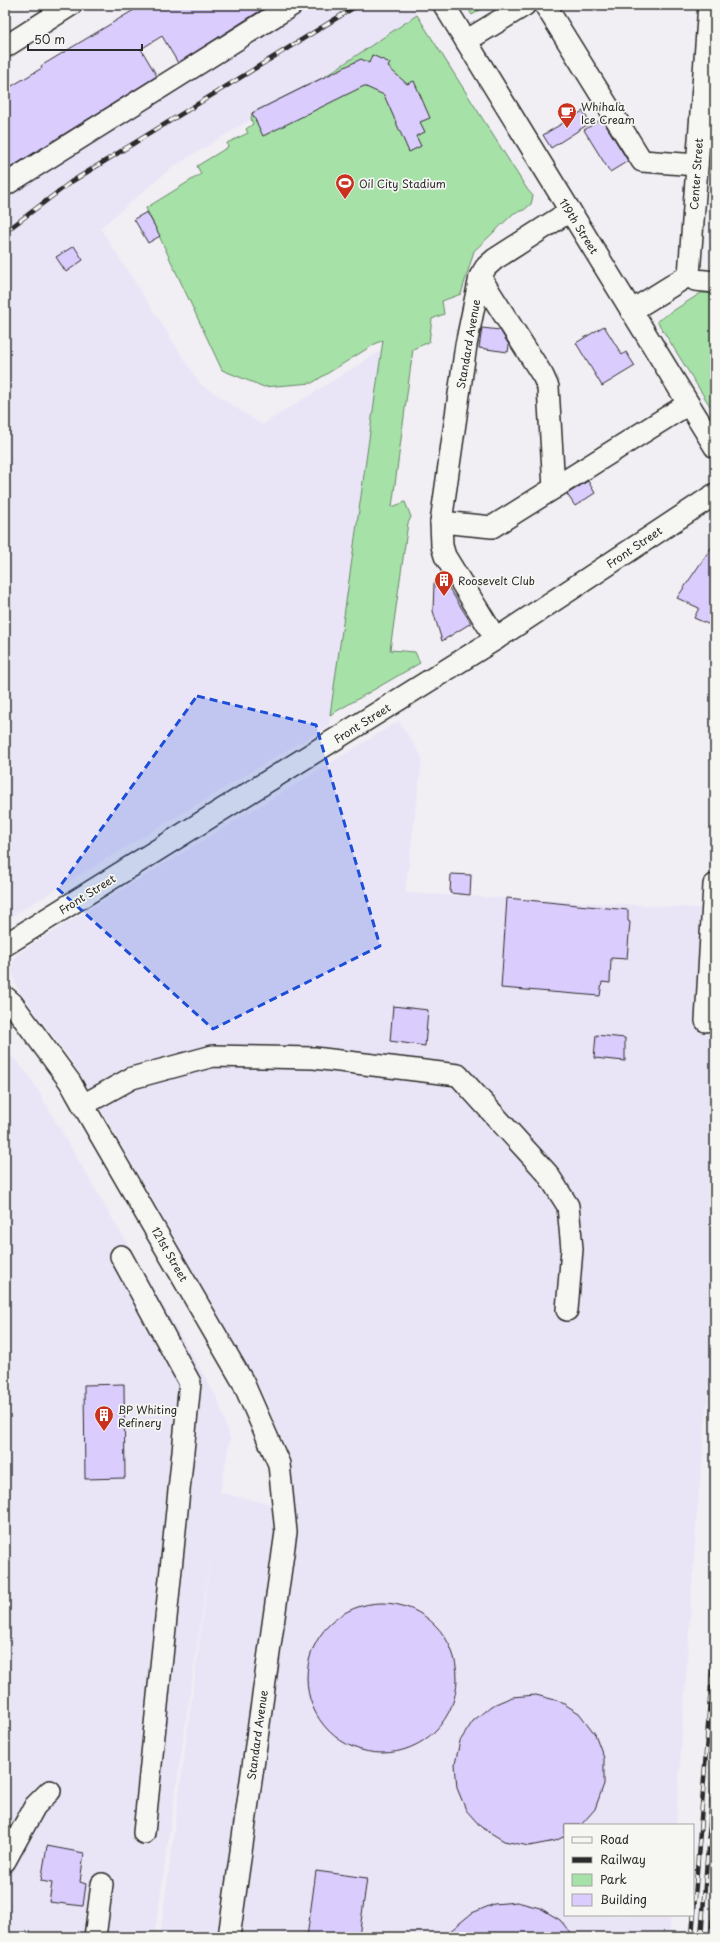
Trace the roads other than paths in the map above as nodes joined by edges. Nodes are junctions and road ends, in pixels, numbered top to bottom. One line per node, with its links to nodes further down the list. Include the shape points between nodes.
1 (70, 5): 8 (street)
2 (292, 5): 10 (street)
3 (444, 5): 7 (street, 119th Street)
4 (525, 5): 7 (street)
5 (546, 5): 9 (street, via 642,161)
6 (710, 5): 9 (street, Center Street)
7 (466, 41): 11 (street, 119th Street)
8 (5, 46)
9 (697, 165): 12 (street, Center Street)
10 (5, 185)
11 (570, 211): 13 (street, Standard Avenue, via 495,259); 15 (street, 119th Street)
12 (688, 275): 14 (street, via 695,280); 15 (street)
13 (480, 276): 18 (street, via 548,387); 20 (street, Standard Avenue, via 467,343)
14 (715, 282)
15 (631, 311): 16 (street, 119th Street)
16 (688, 404): 17 (street, 119th Street); 18 (street)
17 (715, 447)
18 (554, 488): 20 (street, via 492,527)
19 (715, 494): 21 (street, Front Street)
20 (441, 522): 21 (street, Standard Avenue, via 445,556)
21 (496, 639): 23 (street, Front Street)
22 (714, 885): 25 (street)
23 (5, 945)
24 (5, 997): 26 (street, 121st Street, via 70,1082)
25 (706, 1021)
26 (84, 1105): 28 (street, via 132,1078 213,1056 314,1058 458,1075 547,1173 568,1206 572,1249); 29 (street, 121st Street, via 244,1382 279,1464)
27 (121, 1256): 31 (street, via 190,1383)
28 (567, 1310)
29 (286, 1532): 35 (street, Standard Avenue)
30 (50, 1791): 32 (street, via 35,1806)
31 (144, 1833)
32 (5, 1861)
33 (102, 1884): 34 (street)
34 (95, 1937)
35 (229, 1937)

